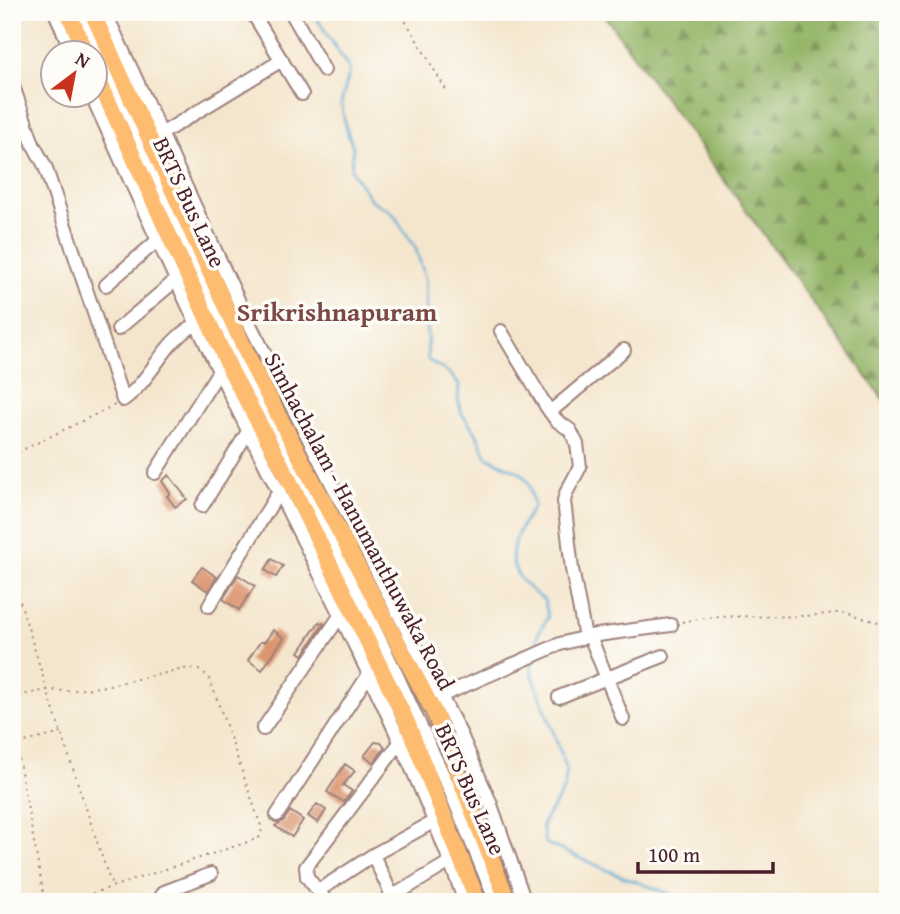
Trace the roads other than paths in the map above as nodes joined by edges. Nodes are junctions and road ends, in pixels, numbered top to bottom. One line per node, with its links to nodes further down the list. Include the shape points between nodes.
1 (55, 12): 8 (street)
2 (68, 12): 9 (main road)
3 (81, 12): 53 (street, BRTS Bus Lane, via 237,356 389,658)
4 (92, 12): 54 (main road, Simhachalam - Hanumanthuwaka Road, via 252,365 435,714)
5 (105, 12): 16 (street)
6 (252, 12): 10 (street)
7 (291, 12): 11 (street)
8 (66, 38)
9 (80, 38)
10 (282, 60): 13 (street); 16 (street)
11 (324, 70)
12 (12, 83): 20 (street, via 45,166 123,400 146,379 181,333)
13 (302, 94)
14 (108, 101): 52 (main road, Simhachalam - Hanumanthuwaka Road, via 231,371 406,720)
15 (97, 108): 17 (street)
16 (160, 134): 37 (street, via 246,317)
17 (158, 240): 18 (street); 19 (street)
18 (176, 280): 20 (street); 21 (street)
19 (106, 285)
20 (196, 325): 24 (street)
21 (118, 329)
22 (501, 331): 25 (street)
23 (624, 350): 25 (street)
24 (219, 371): 26 (street); 27 (street)
25 (550, 412): 33 (street, via 573,433 579,450 580,467 564,501)
26 (249, 430): 28 (street); 29 (street)
27 (155, 473)
28 (280, 490): 30 (street); 31 (street)
29 (202, 506)
30 (209, 606)
31 (340, 616): 35 (street); 40 (street)
32 (671, 625): 33 (street)
33 (587, 637): 36 (street); 37 (street, via 540,651)
34 (663, 656): 36 (street)
35 (369, 674): 41 (street); 42 (street)
36 (606, 678): 38 (street); 39 (street)
37 (441, 696): 55 (street, via 490,802)
38 (559, 696)
39 (623, 719)
40 (263, 729)
41 (401, 741): 43 (street); 47 (street, via 306,867 307,877)
42 (276, 815)
43 (435, 821): 44 (street); 45 (street)
44 (373, 855): 47 (street); 48 (street)
45 (450, 862): 48 (street); 51 (street)
46 (211, 874): 49 (street, via 164,892)
47 (318, 891): 50 (street)
48 (390, 900)
49 (158, 902)
50 (327, 902)
51 (465, 902)
52 (478, 902)
53 (496, 902)
54 (508, 902)
55 (525, 902)

